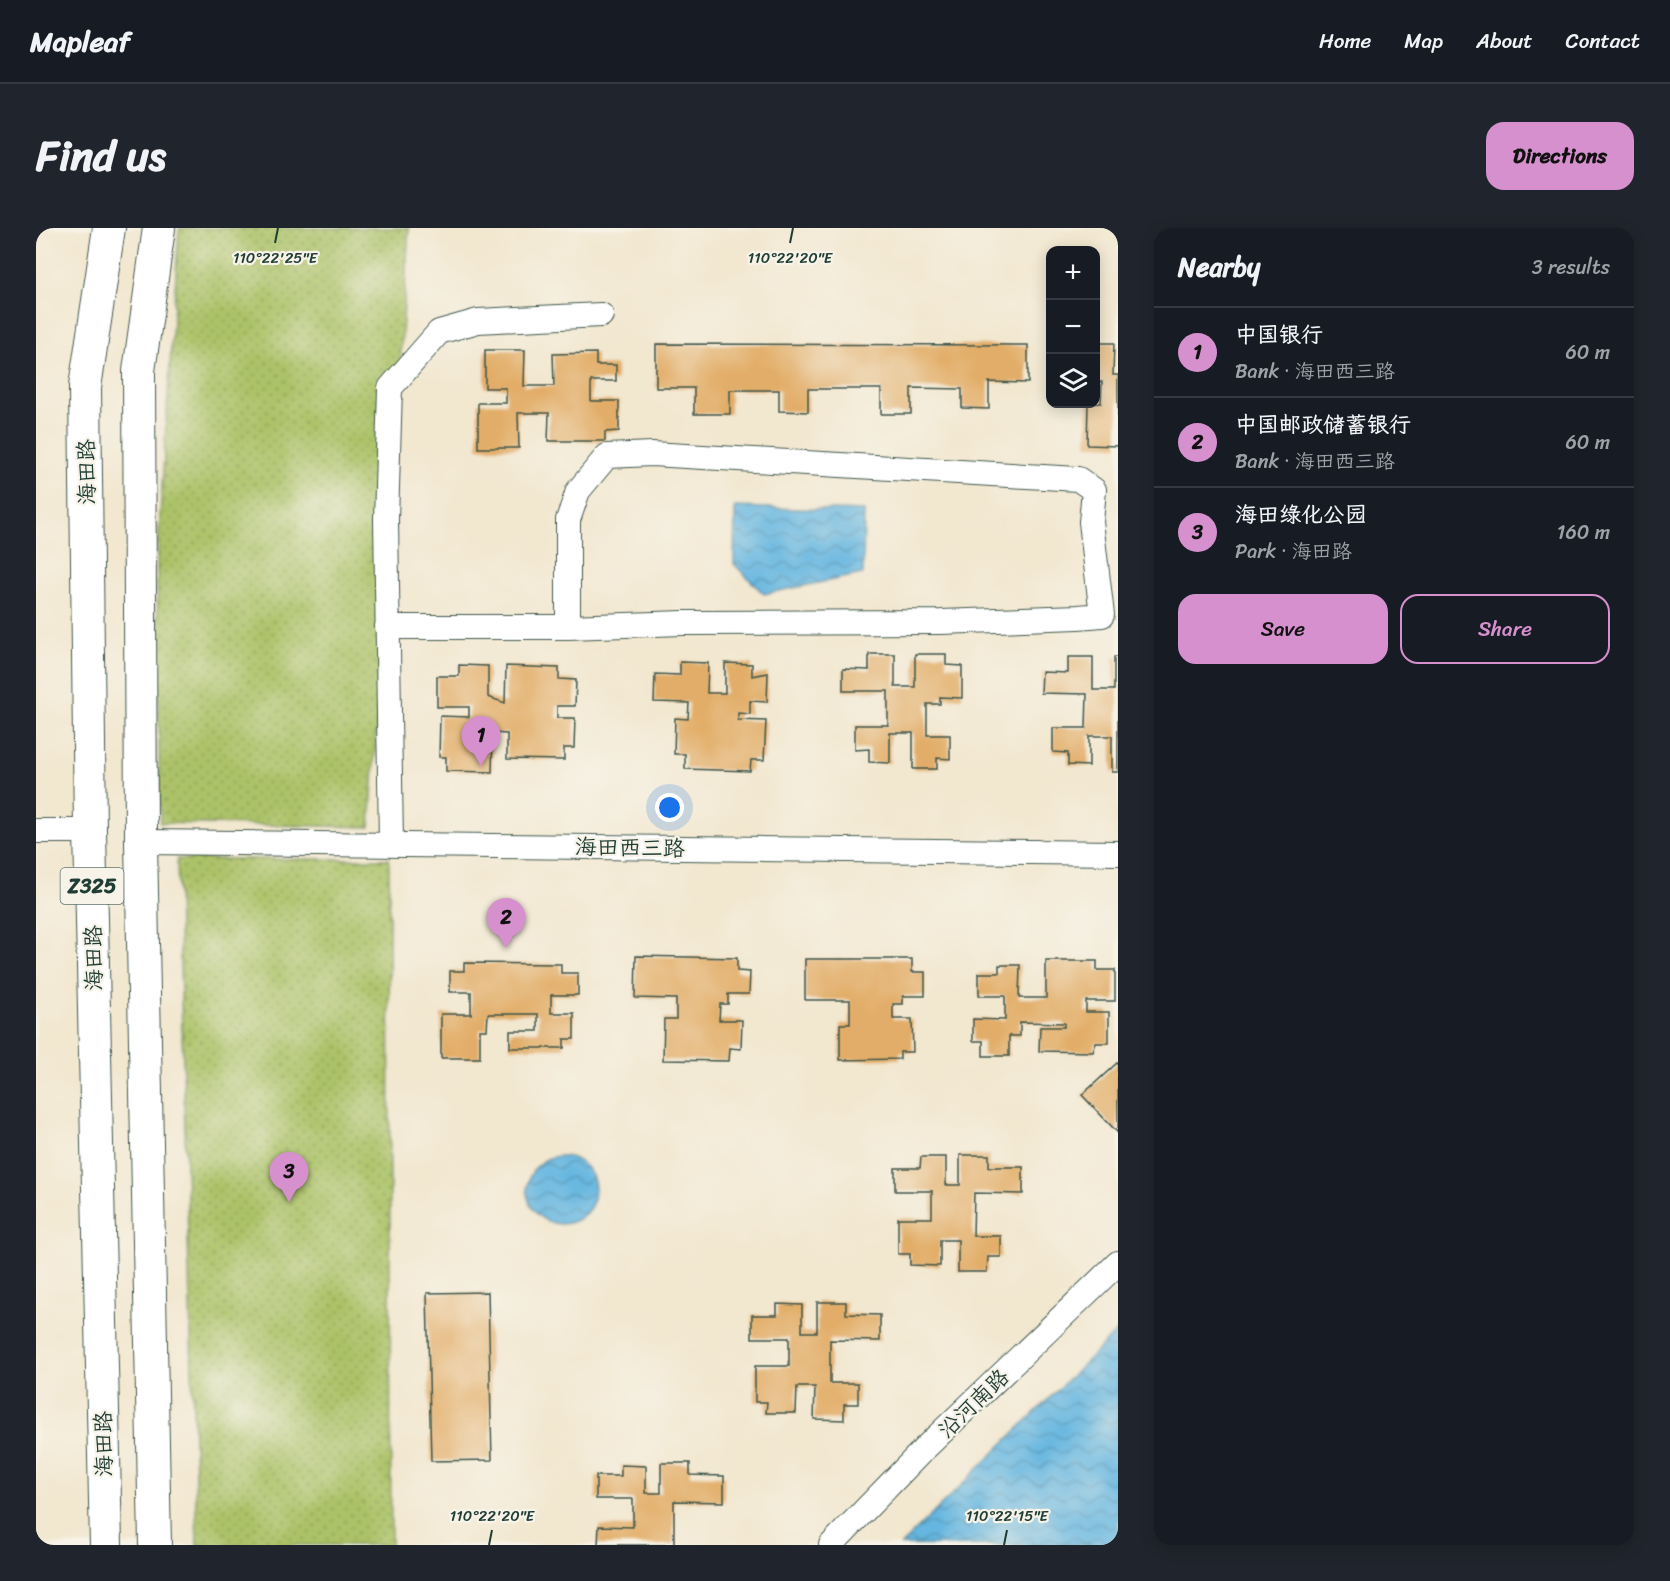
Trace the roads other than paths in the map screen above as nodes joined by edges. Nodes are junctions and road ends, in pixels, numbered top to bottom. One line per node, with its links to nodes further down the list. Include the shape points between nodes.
1 (109, 228): 7 (main road, 海田路 / Z325, via 85,387)
2 (159, 228): 8 (main road, Z325, via 139,371)
3 (601, 315): 4 (street, via 478,321 439,332 390,388)
4 (387, 627): 5 (street); 9 (street)
5 (568, 627): 5 (street, via 941,622 1102,615 1091,522 1094,490 1077,479 652,454 607,456 578,491 568,520)
6 (36, 831): 7 (street)
7 (90, 831): 12 (main road, 海田路 / Z325)
8 (141, 842): 9 (street, 海田西三路); 13 (main road, Z325)
9 (391, 843): 10 (street, 海田西三路)
10 (1118, 853)
11 (1118, 1263): 14 (street, 沿河南路, via 924,1449)
12 (105, 1545)
13 (154, 1545)
14 (831, 1545)

